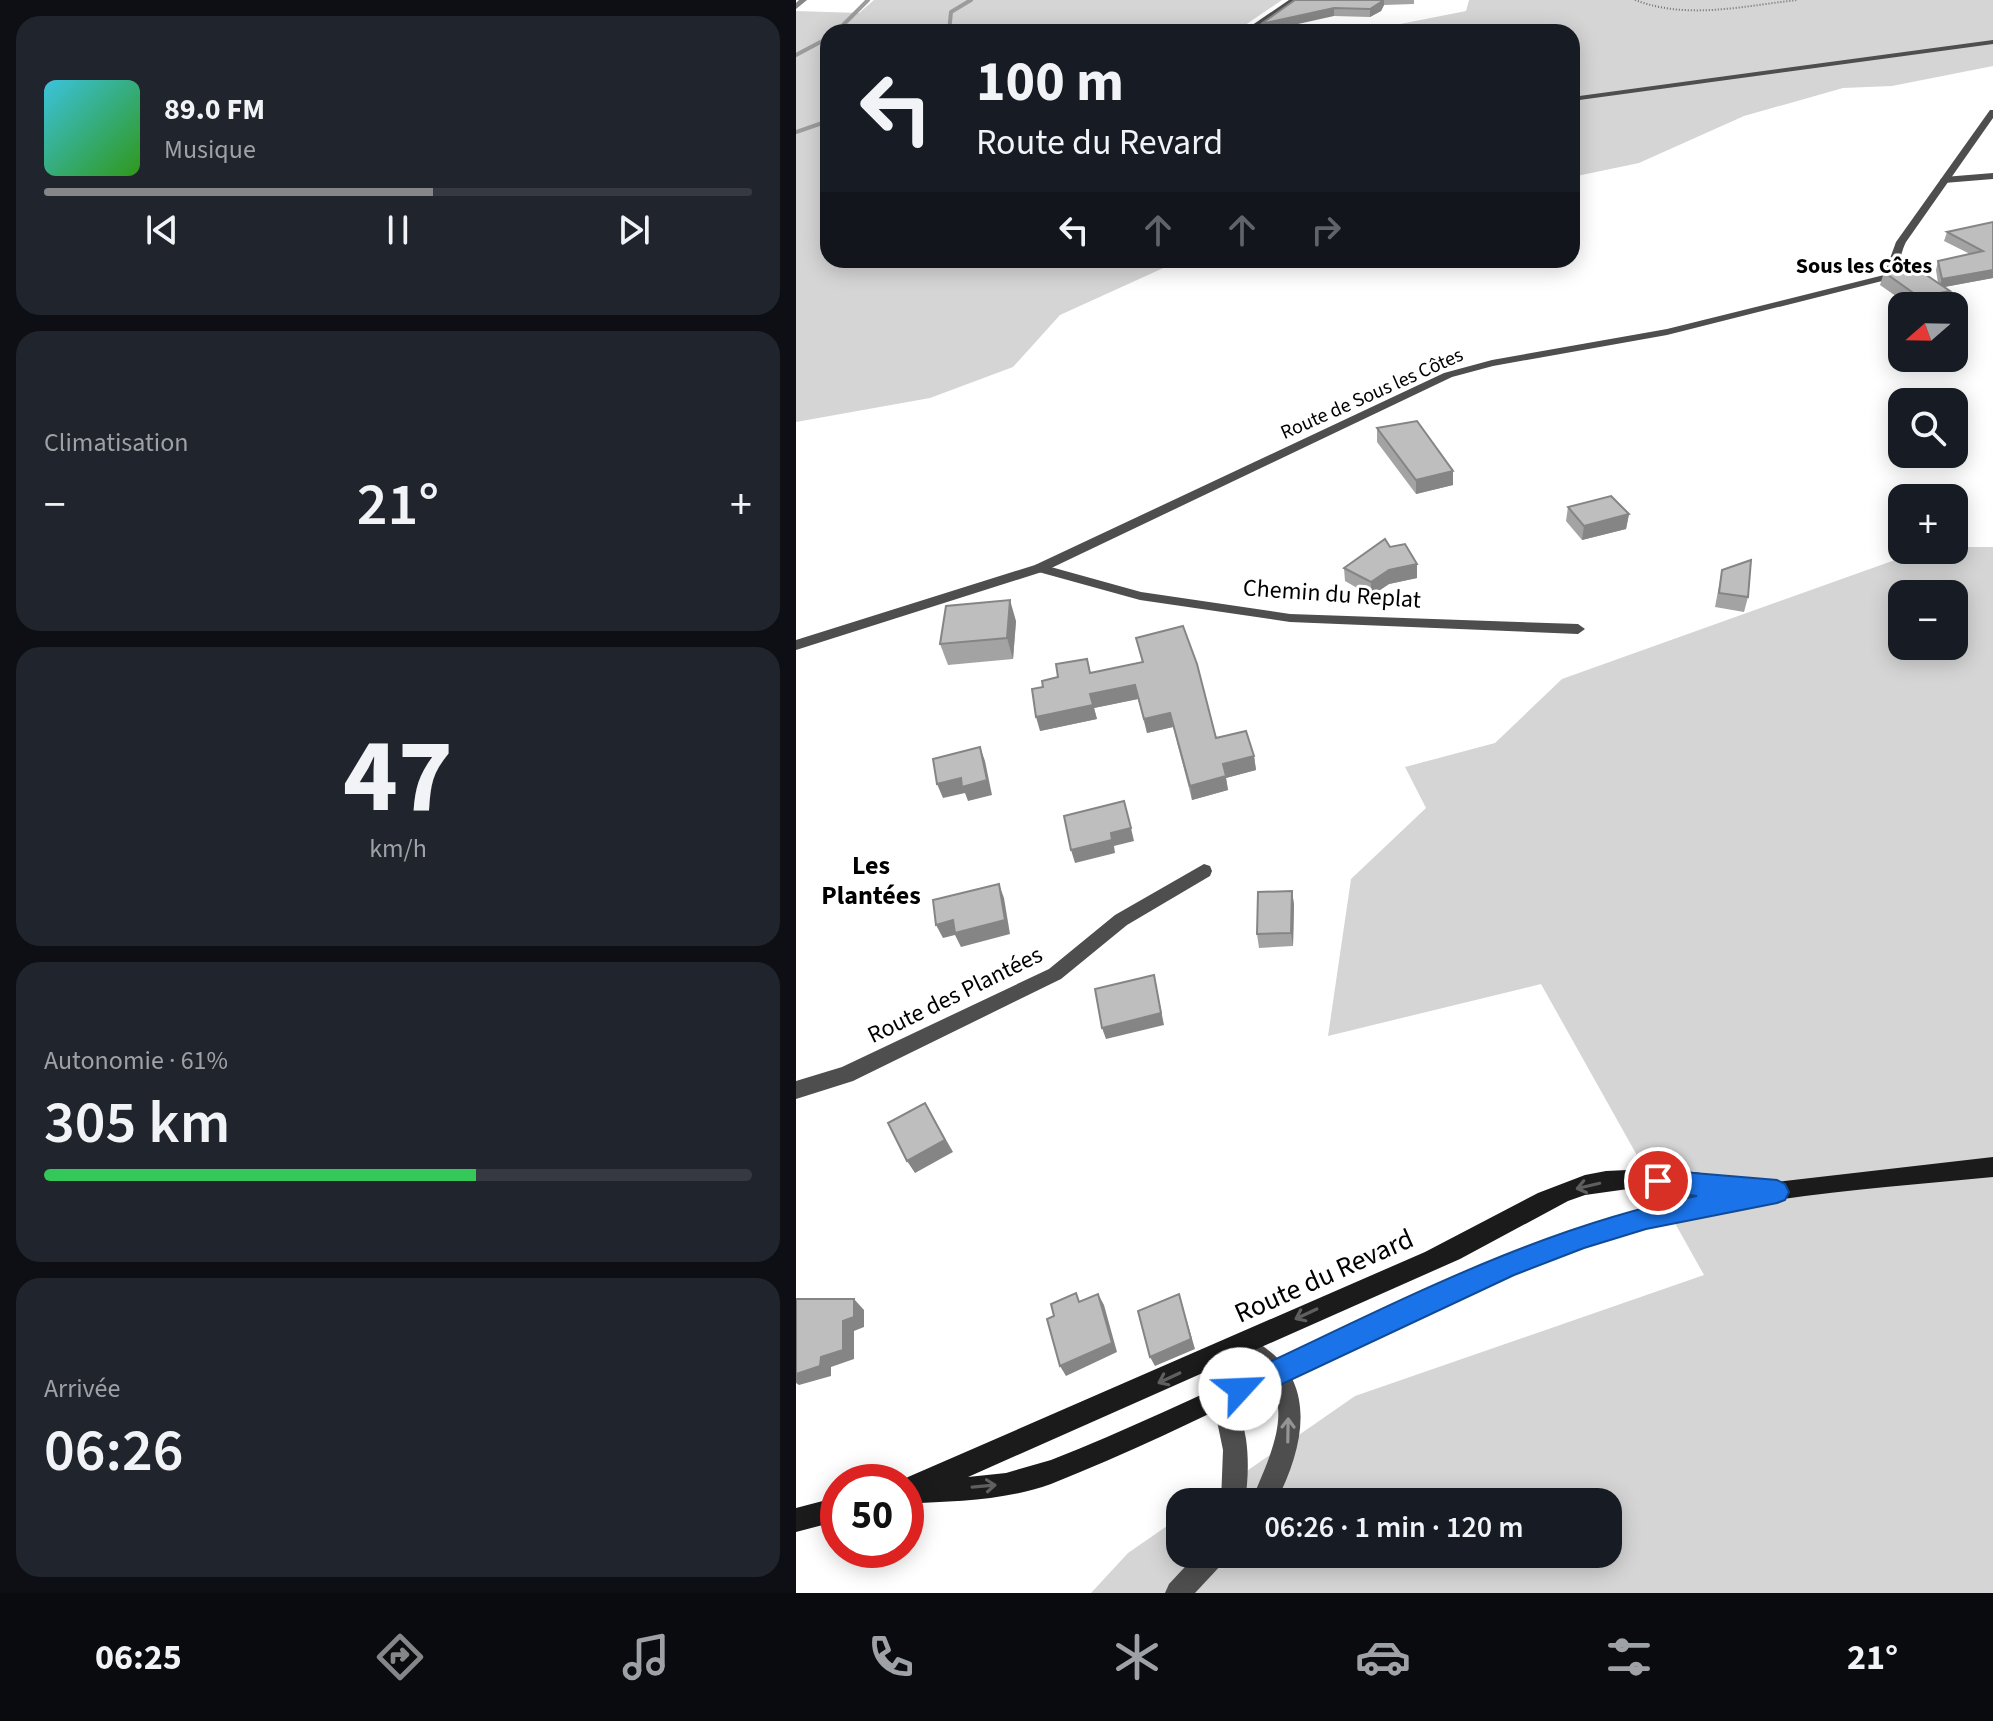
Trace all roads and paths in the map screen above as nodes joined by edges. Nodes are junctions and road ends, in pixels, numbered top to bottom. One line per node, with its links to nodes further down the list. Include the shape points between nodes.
1 (1293, 0): 6 (street)
2 (1635, 0): 5 (path)
3 (1650, 0): 5 (path)
4 (1797, 0): 5 (path, via 1681,12)
5 (1642, 2)
6 (1257, 24)
7 (1993, 42): 8 (street)
8 (1580, 98)
9 (1993, 112): 11 (street, Route de Sous les Côtes)
10 (1993, 176): 11 (street)
11 (1944, 180): 12 (street, Route de Sous les Côtes, via 1901,242 1887,277 1680,329 1448,375)
12 (1040, 568): 13 (street, Chemin du Replat, via 1140,596 1290,618); 14 (street, Route de Sous les Côtes)
13 (1578, 629)
14 (796, 645)
15 (1204, 871): 16 (street, Route des Plantées, via 1121,920 1055,974 846,1075)
16 (796, 1090)
17 (1993, 1167): 18 (main road, Route du Revard)
18 (1777, 1192): 19 (main road, Route du Revard, one-way to 19, via 1631,1179 1586,1185 1511,1216 1436,1259); 20 (main road, Route du Revard, via 1584,1236)
19 (1240, 1345): 20 (street, via 1262,1354); 21 (street, via 1225,1370); 22 (main road, Route du Revard, one-way to 22)
20 (1280, 1371): 21 (main road, Route du Revard); 24 (street, one-way to 20, via 1283,1466 1291,1432)
21 (1221, 1399): 23 (street, via 1233,1433); 25 (main road, Route du Revard, one-way to 21, via 991,1487 1037,1477)
22 (924, 1483)
23 (1235, 1488)
24 (1271, 1488)
25 (924, 1490)
26 (820, 1514): 27 (main road)
27 (796, 1520)
28 (1200, 1568): 29 (street)
29 (1178, 1593)

